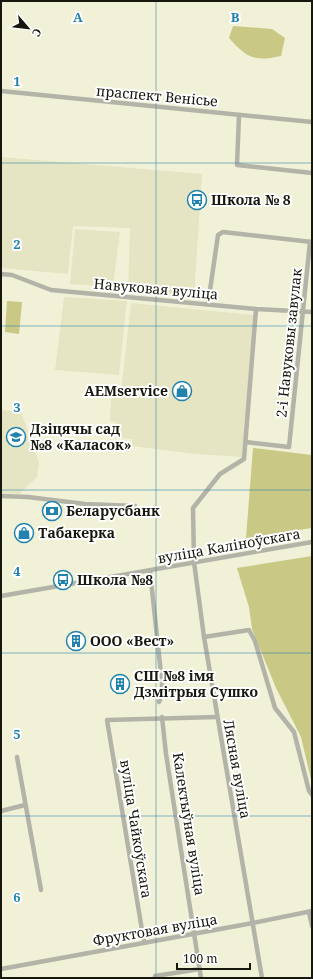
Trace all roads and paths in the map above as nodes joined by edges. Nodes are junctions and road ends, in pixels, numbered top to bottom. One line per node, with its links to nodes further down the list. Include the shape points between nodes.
1 (1, 91): 2 (street, праспект Венісье)
2 (239, 115): 3 (street, праспект Венісье); 4 (street, via 237,166)
3 (312, 122)
4 (312, 173)
5 (311, 242): 7 (street, via 223,232 218,235); 9 (street, 2-і Навуковы завулак)
6 (1, 274): 7 (street, Навуковая вуліца, via 12,275 51,290)
7 (208, 304): 8 (street, Навуковая вуліца)
8 (256, 309): 9 (street, Навуковая вуліца); 11 (street)
9 (303, 312): 10 (street, Навуковая вуліца); 11 (street, 2-і Навуковы завулак, via 289,447)
10 (312, 312)
11 (246, 442): 15 (street, Лясная вуліца, via 244,460 220,474 193,508)
12 (1, 496): 13 (street)
13 (135, 506)
14 (312, 542): 15 (street, вуліца Каліноўскага)
15 (194, 562): 16 (street, вуліца Каліноўскага); 18 (street, Лясная вуліца)
16 (150, 572): 17 (street, вуліца Каліноўскага); 19 (street, вуліца Каліноўскага, via 162,682)
17 (1, 596)
18 (204, 637): 21 (street, Лясная вуліца); 23 (street, via 249,630 275,708 294,732)
19 (159, 702)
20 (162, 717): 21 (street); 30 (street, Калектыўная вуліца); 31 (street, вуліца Чайкоўскага, via 107,720)
21 (217, 717): 28 (street, Лясная вуліца)
22 (17, 757): 24 (street)
23 (312, 795)
24 (25, 805): 25 (street); 26 (street)
25 (1, 811)
26 (41, 890)
27 (310, 911): 28 (street, Фруктовая вуліца); 29 (street)
28 (253, 923): 30 (street, Фруктовая вуліца); 36 (street, Лясная вуліца)
29 (312, 926)
30 (195, 934): 31 (street, Фруктовая вуліца); 33 (street, Калектыўная вуліца)
31 (144, 942): 32 (street, Фруктовая вуліца)
32 (1, 969)
33 (200, 969): 34 (street); 35 (street, Калектыўная вуліца)
34 (155, 978)
35 (201, 978)
36 (262, 978)

